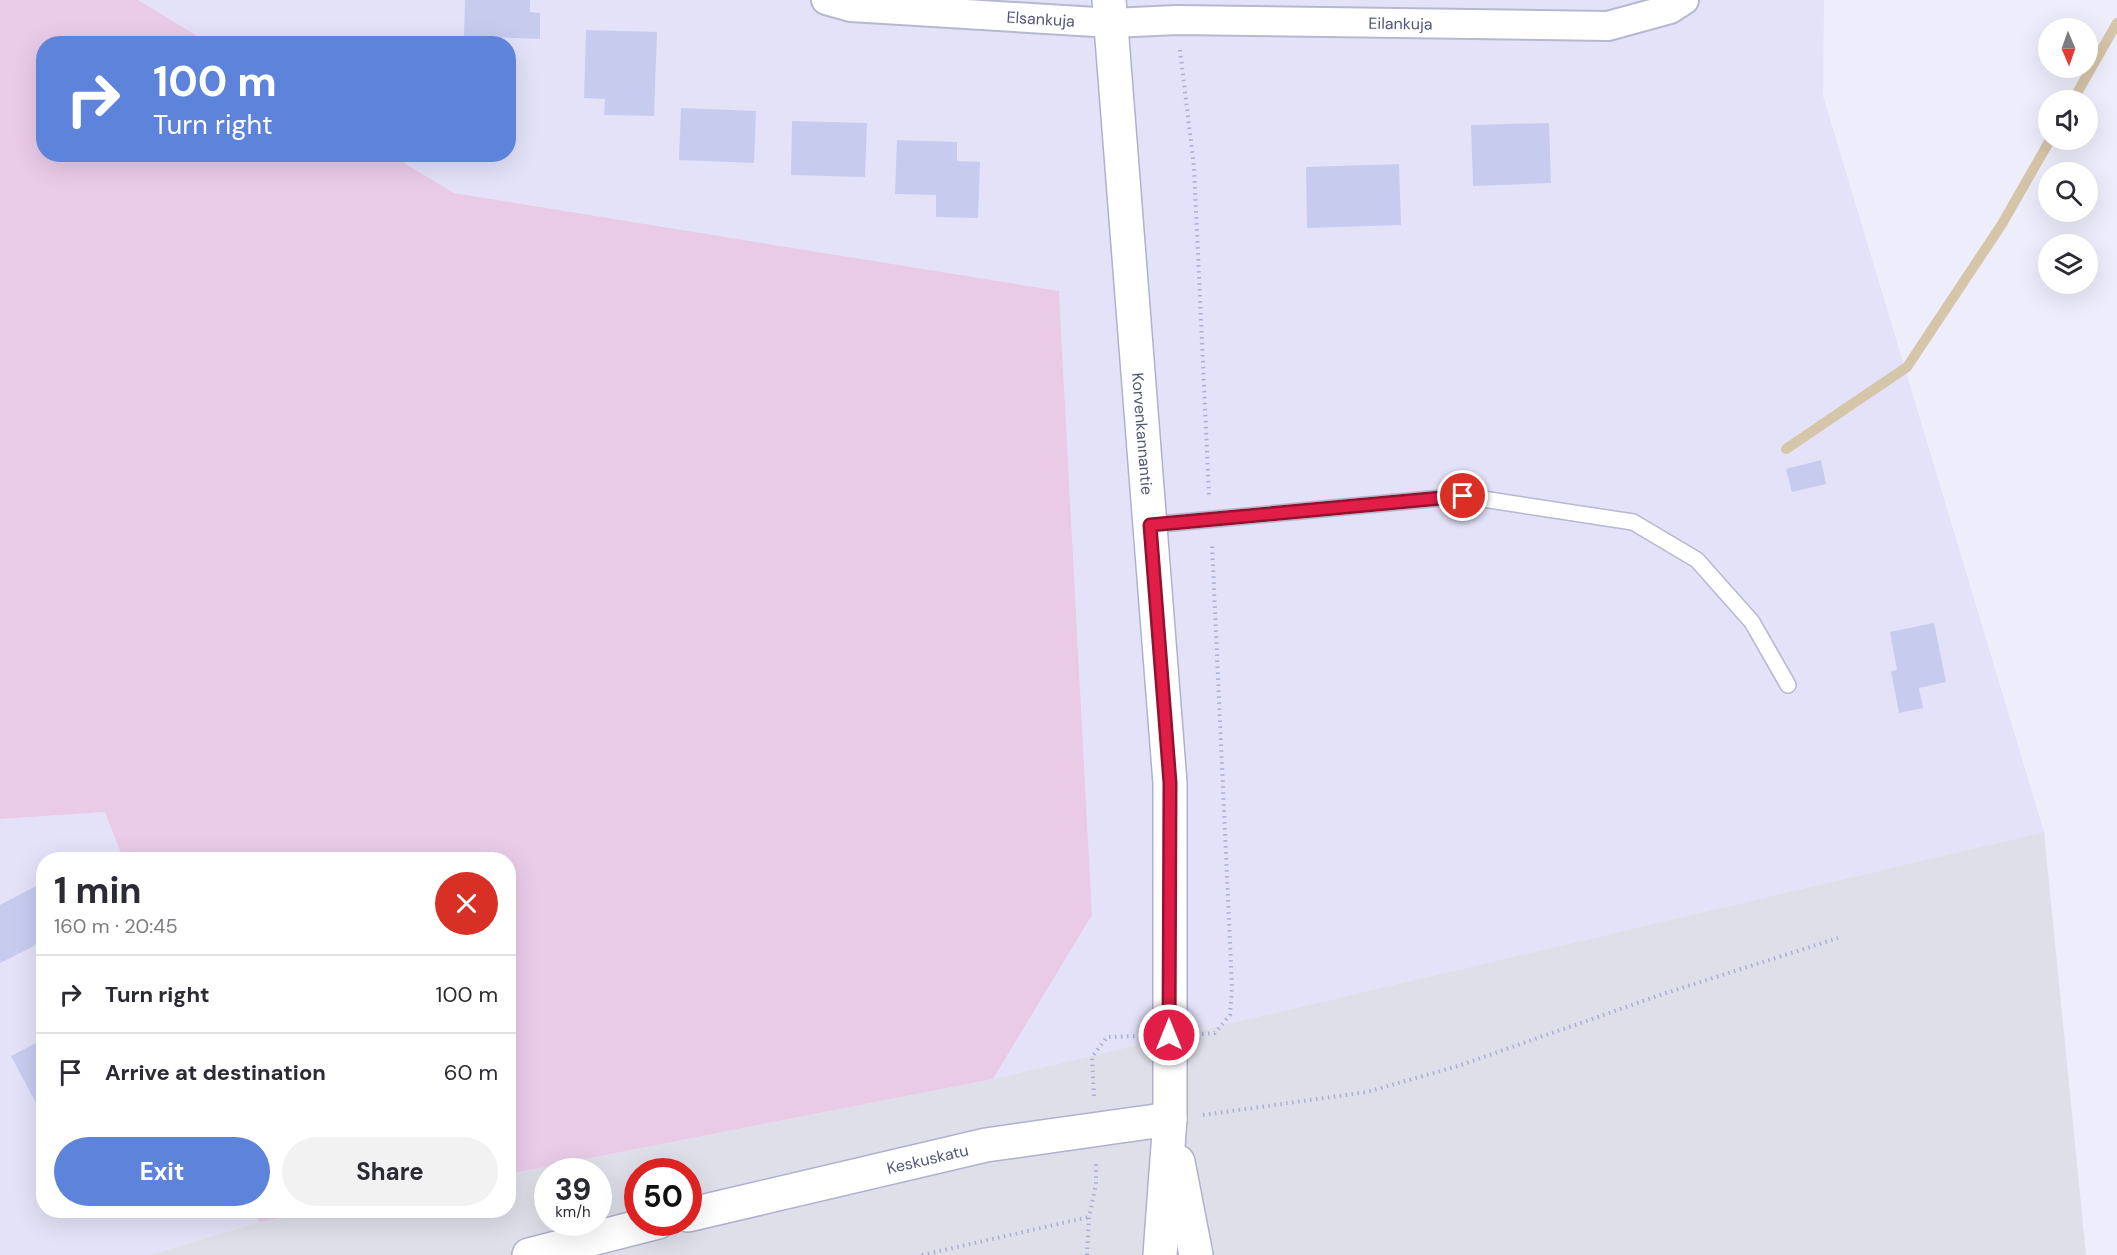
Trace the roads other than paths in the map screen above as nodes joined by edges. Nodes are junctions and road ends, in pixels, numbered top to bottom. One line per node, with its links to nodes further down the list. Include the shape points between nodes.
1 (826, 0): 3 (street, Elsankuja, via 851,7)
2 (1684, 0): 3 (street, Eilankuja, via 1670,9 1608,26 1176,20)
3 (1111, 11): 4 (main road, Korvenkannantie)
4 (1150, 525): 5 (lane, via 1463,496 1633,522 1697,560 1752,622); 6 (main road, Korvenkannantie, via 1170,783)
5 (1788, 685)
6 (1170, 1119): 7 (main road, Keskuskatu, via 986,1145); 10 (main road, Korvenkannantie); 11 (main road, Korvenkannantie)
7 (702, 1212)
8 (624, 1231): 9 (main road)
9 (529, 1255)
10 (1160, 1255)
11 (1196, 1255)

